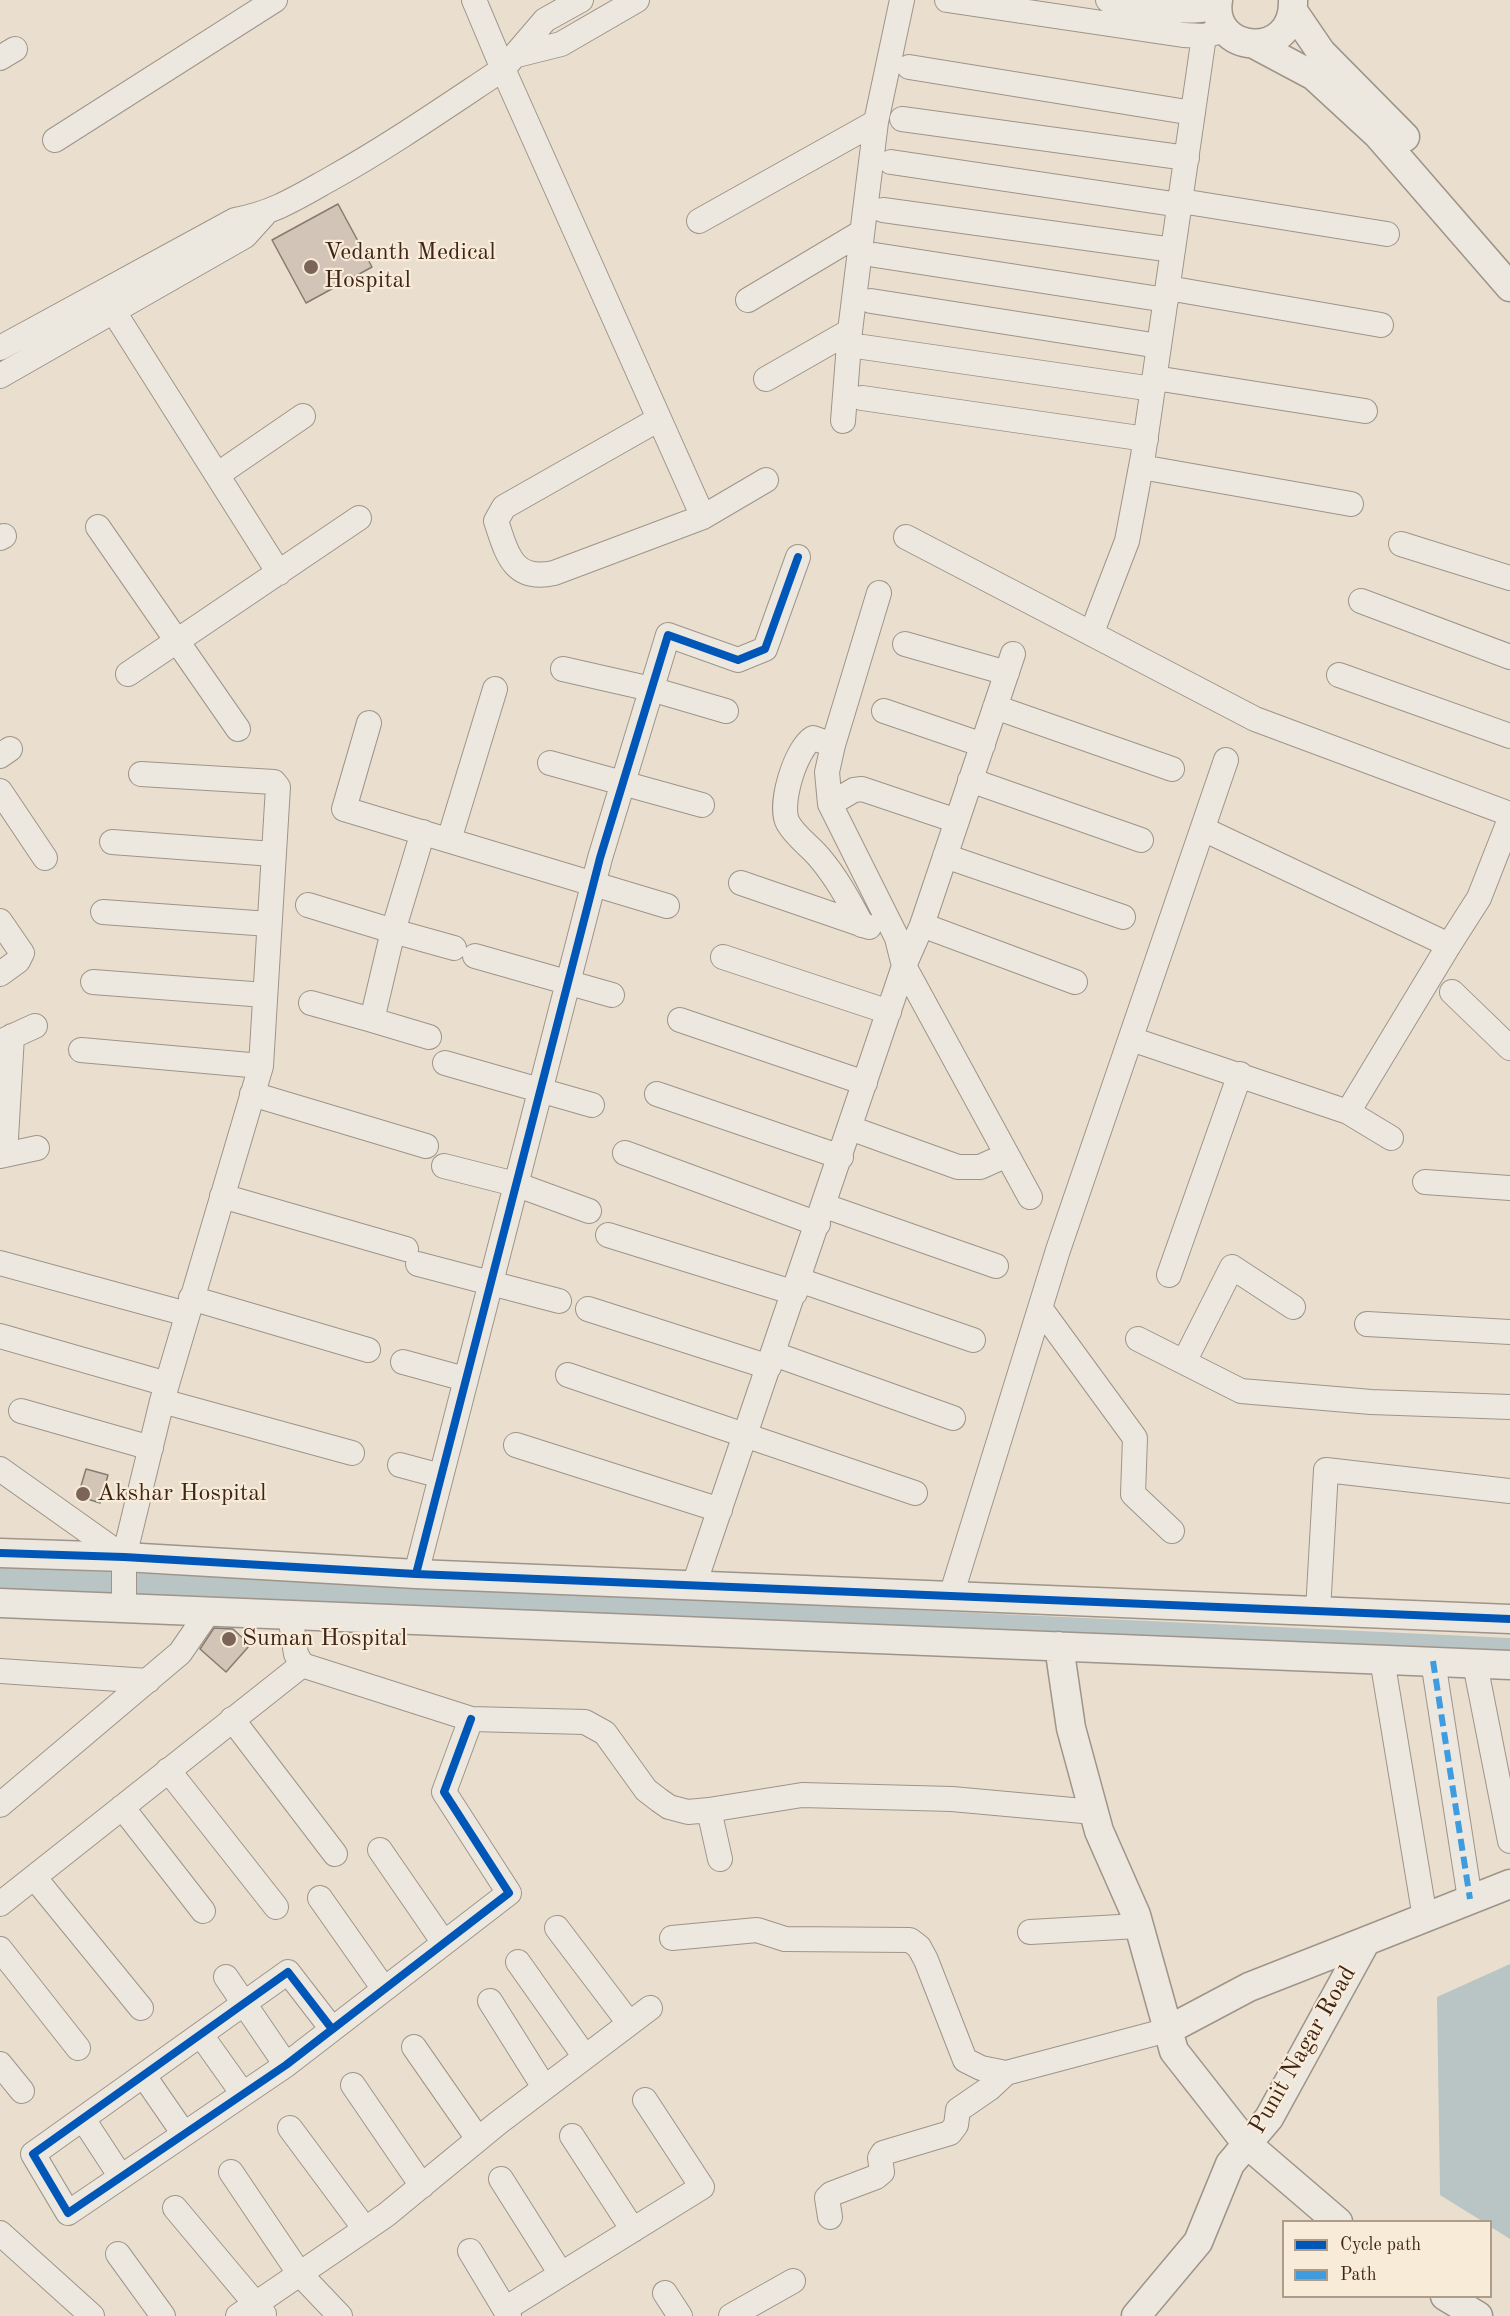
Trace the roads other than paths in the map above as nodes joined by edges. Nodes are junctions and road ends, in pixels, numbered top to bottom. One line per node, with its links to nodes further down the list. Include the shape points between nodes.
1 (275, 0): 16 (street)
2 (474, 0): 11 (street)
3 (581, 0): 11 (street, via 544,20)
4 (637, 0): 11 (street, via 561,44)
5 (902, 0): 15 (street)
6 (947, 0): 9 (street, via 1183,35)
7 (1108, 0): 9 (street)
8 (1293, 6): 10 (street, via 1289,24 1280,35); 27 (street, via 1321,52 1392,122)
9 (1216, 18): 10 (street, via 1241,42); 13 (street)
10 (1254, 44): 28 (street, via 1314,76 1378,135)
11 (510, 62): 21 (street, via 378,152); 43 (street)
12 (909, 67): 13 (street)
13 (1193, 113): 17 (street)
14 (902, 119): 17 (street)
15 (876, 122): 22 (street); 23 (street)
16 (55, 140)
17 (1187, 158): 19 (street)
18 (891, 162): 19 (street)
19 (1180, 203): 24 (street); 25 (street)
20 (883, 210): 25 (street)
21 (264, 215): 32 (street, via 245,236); 36 (street, via 235,220)
22 (699, 221)
23 (862, 232): 30 (street); 34 (street)
24 (1387, 234)
25 (1173, 250): 29 (street)
26 (876, 255): 29 (street)
27 (1510, 257)
28 (1510, 287)
29 (1167, 294): 33 (street); 35 (street)
30 (748, 300)
31 (871, 301): 35 (street)
32 (114, 312): 37 (street); 47 (street)
33 (1381, 325)
34 (856, 339): 38 (street); 39 (street); 44 (street)
35 (1159, 346): 39 (street)
36 (0, 348)
37 (0, 376)
38 (766, 379)
39 (1154, 384): 41 (street); 45 (street)
40 (862, 398): 45 (street)
41 (1365, 411)
42 (303, 416): 47 (street)
43 (659, 419): 50 (street); 50 (street, via 504,507 496,521 506,550 524,573 536,577)
44 (843, 421)
45 (1146, 439): 46 (street)
46 (1141, 467): 49 (street); 60 (street, via 1127,542)
47 (217, 475): 56 (street)
48 (766, 480): 50 (street)
49 (1351, 504)
50 (703, 517)
51 (359, 518): 56 (street)
52 (98, 527): 61 (street)
53 (906, 537): 60 (street)
54 (1401, 544): 57 (street)
55 (798, 557): 68 (street, via 765,649 738,660 668,635)
56 (279, 573): 61 (street)
57 (1510, 578)
58 (879, 593): 75 (street)
59 (1360, 601): 63 (street)
60 (1092, 632): 86 (street, via 1255,719)
61 (176, 640): 65 (street); 73 (street)
62 (905, 644): 69 (street, via 1010,664)
63 (1510, 657)
64 (563, 669): 68 (street)
65 (128, 674)
66 (1340, 675): 74 (street)
67 (495, 689): 91 (street)
68 (651, 689): 70 (street); 82 (street)
69 (995, 707): 76 (street); 79 (street)
70 (726, 711)
71 (884, 711): 76 (street)
72 (369, 723): 90 (street, via 344,809)
73 (238, 729)
74 (1510, 736)
75 (833, 745): 84 (street, via 827,772); 105 (street, via 813,738 807,741 796,758 784,811 788,823 836,878)
76 (982, 745): 81 (street)
77 (1226, 760): 89 (street)
78 (550, 763): 82 (street)
79 (1172, 769)
80 (141, 774): 94 (street, via 274,782 278,787)
81 (970, 780): 88 (street); 92 (street)
82 (623, 783): 85 (street); 97 (street)
83 (0, 791): 96 (street)
84 (830, 804): 88 (street, via 862,789); 108 (street)
85 (702, 805)
86 (1510, 814)
87 (1510, 819): 109 (street, via 1479,898)
88 (957, 821): 95 (street)
89 (1203, 829): 109 (street); 126 (street)
90 (423, 832): 91 (street); 107 (street)
91 (449, 840): 97 (street)
92 (1141, 840)
93 (112, 842): 94 (street)
94 (273, 854): 104 (street)
95 (945, 856): 102 (street); 106 (street)
96 (45, 858)
97 (593, 883): 100 (street); 115 (street)
98 (741, 883): 105 (street)
99 (308, 905): 107 (street)
100 (667, 906)
101 (103, 912): 104 (street)
102 (1123, 917)
103 (0, 921): 112 (street, via 22,953 18,961)
104 (269, 924): 117 (street)
105 (862, 925): 108 (street)
106 (922, 925): 111 (street); 114 (street)
107 (393, 931): 115 (street); 121 (street)
108 (897, 938): 111 (street)
109 (1449, 945): 137 (street)
110 (723, 957): 120 (street)
111 (904, 966): 120 (street); 144 (street)
112 (0, 974)
113 (93, 982): 117 (street)
114 (1075, 982)
115 (568, 983): 118 (street); 133 (street)
116 (1452, 992): 127 (street)
117 (265, 995): 130 (street)
118 (612, 995)
119 (311, 1003): 121 (street)
120 (889, 1012): 132 (street)
121 (372, 1020): 124 (street)
122 (680, 1020): 132 (street)
123 (34, 1026): 125 (street)
124 (429, 1037)
125 (6, 1039): 143 (street)
126 (1131, 1040): 131 (street); 163 (street)
127 (1510, 1048)
128 (81, 1050): 130 (street)
129 (445, 1063): 133 (street)
130 (261, 1066): 134 (street)
131 (1240, 1074): 137 (street); 157 (street)
132 (865, 1083): 138 (street)
133 (540, 1091): 136 (street); 148 (street)
134 (252, 1094): 140 (street); 150 (street)
135 (657, 1094): 145 (street)
136 (592, 1105)
137 (1348, 1112): 139 (street)
138 (850, 1128): 144 (street, via 958,1167 980,1167); 145 (street)
139 (1391, 1138)
140 (426, 1146)
141 (37, 1148): 143 (street)
142 (625, 1153): 153 (street)
143 (3, 1155)
144 (1007, 1155): 151 (street)
145 (841, 1157): 153 (street)
146 (444, 1166): 148 (street)
147 (1425, 1182): 149 (street)
148 (515, 1184): 152 (street); 158 (street)
149 (1510, 1188)
150 (222, 1196): 158 (street); 161 (street)
151 (1030, 1197)
152 (590, 1211)
153 (822, 1215): 156 (street); 159 (street)
154 (608, 1235): 159 (street)
155 (0, 1263): 161 (street)
156 (996, 1266)
157 (1169, 1275)
158 (490, 1282): 160 (street); 175 (street)
159 (797, 1286): 169 (street); 171 (street)
160 (559, 1301)
161 (189, 1306): 170 (street); 176 (street)
162 (1293, 1307): 173 (street, via 1232,1267)
163 (1040, 1308): 190 (street, via 1135,1438 1133,1494); 195 (street)
164 (588, 1309): 171 (street)
165 (1367, 1324): 166 (street)
166 (1510, 1332)
167 (0, 1336): 176 (street)
168 (1138, 1339): 173 (street)
169 (973, 1340)
170 (368, 1350)
171 (772, 1361): 179 (street); 180 (street)
172 (403, 1362): 175 (street)
173 (1184, 1362): 177 (street, via 1241,1391 1371,1402)
174 (567, 1376): 180 (street)
175 (465, 1379): 186 (street)
176 (164, 1393): 182 (street); 183 (street)
177 (1510, 1407)
178 (21, 1411): 182 (street)
179 (953, 1418)
180 (746, 1436): 188 (street); 189 (street)
181 (516, 1445): 189 (street)
182 (151, 1448): 192 (street)
183 (352, 1453)
184 (400, 1466): 186 (street)
185 (0, 1469): 192 (street)
186 (441, 1476): 193 (street)
187 (1510, 1491): 199 (street, via 1326,1470)
188 (915, 1493)
189 (720, 1510): 194 (street)
190 (1172, 1531)
191 (0, 1553): 192 (street)
192 (124, 1557): 193 (street); 197 (street)
193 (416, 1574): 194 (street)
194 (694, 1585): 195 (street); 202 (street)
195 (951, 1596): 199 (street)
196 (0, 1603): 197 (street)
197 (124, 1606): 198 (street)
198 (209, 1611): 200 (street); 210 (street, via 180,1653)
199 (1318, 1611): 201 (street)
200 (290, 1616): 202 (street); 207 (street, via 296,1654)
201 (1510, 1619)
202 (694, 1632): 203 (street)
203 (1059, 1646): 204 (street); 217 (street, via 1071,1728)
204 (1382, 1659): 205 (street); 229 (street)
205 (1433, 1661): 206 (street); 225 (street)
206 (1475, 1664): 208 (street); 218 (street)
207 (302, 1665): 211 (street); 212 (street)
208 (1510, 1665)
209 (0, 1671): 210 (street)
210 (148, 1681): 214 (street)
211 (232, 1719): 213 (street); 220 (street)
212 (471, 1719): 216 (street, via 585,1722 605,1733 646,1790 659,1800 688,1812); 235 (street, via 444,1792 509,1893)
213 (168, 1770): 215 (street); 227 (street)
214 (0, 1805)
215 (122, 1807): 222 (street); 228 (street)
216 (709, 1810): 217 (street, via 802,1796 952,1799); 221 (street)
217 (1094, 1812): 230 (street)
218 (1510, 1841)
219 (380, 1850): 235 (street)
220 (335, 1854)
221 (720, 1859)
222 (34, 1877): 226 (street); 242 (street)
223 (1510, 1884): 225 (street, Punit Nagar Road)
224 (320, 1898): 239 (street)
225 (1470, 1899): 229 (street, Punit Nagar Road)
226 (0, 1904)
227 (276, 1907)
228 (202, 1911)
229 (1425, 1918): 234 (street, Punit Nagar Road)
230 (1138, 1926): 232 (street); 246 (street)
231 (557, 1928): 244 (street)
232 (1030, 1932)
233 (672, 1938): 253 (street, via 757,1930 785,1939 910,1940 926,1960 965,2061)
234 (1366, 1941): 246 (street, via 1249,1987); 265 (street, Punit Nagar Road, via 1269,2118)
235 (444, 1943): 239 (street)
236 (0, 1949): 249 (street)
237 (518, 1962): 250 (street)
238 (226, 1977): 241 (street)
239 (384, 1989): 245 (street)
240 (490, 2001): 256 (street)
241 (245, 2004): 245 (street, via 288,1972); 247 (street); 252 (street)
242 (141, 2008)
243 (650, 2008): 244 (street)
244 (629, 2023): 250 (street)
245 (332, 2029): 252 (street)
246 (1168, 2030): 253 (street); 265 (street, via 1174,2051)
247 (201, 2035): 254 (street); 258 (street)
248 (414, 2046): 264 (street)
249 (78, 2048)
250 (585, 2057): 256 (street)
251 (0, 2064): 257 (street)
252 (286, 2065): 258 (street)
253 (1006, 2073): 271 (street, via 958,2110 956,2125 950,2133 884,2153 880,2158 882,2172 876,2177 831,2194 827,2198)
254 (144, 2076): 260 (street); 262 (street)
255 (353, 2085): 269 (street)
256 (544, 2087): 264 (street)
257 (22, 2091)
258 (243, 2094): 262 (street)
259 (645, 2100): 274 (street, via 702,2187)
260 (83, 2119): 267 (street); 267 (street, via 33,2154 68,2213)
261 (290, 2128): 273 (street)
262 (184, 2134): 267 (street)
263 (572, 2136): 274 (street)
264 (478, 2139): 269 (street)
265 (1247, 2144): 272 (street); 290 (street, Punit Nagar Road, via 1230,2164 1198,2242)
266 (231, 2172): 278 (street)
267 (121, 2177)
268 (501, 2179): 279 (street)
269 (422, 2186): 273 (street)
270 (175, 2208): 283 (street)
271 (830, 2217)
272 (1336, 2220)
273 (365, 2229): 278 (street)
274 (633, 2230): 279 (street)
275 (0, 2233): 285 (street)
276 (470, 2251): 284 (street)
277 (118, 2253): 286 (street)
278 (299, 2273): 283 (street); 287 (street)
279 (561, 2274): 284 (street)
280 (793, 2281): 289 (street)
281 (665, 2293): 288 (street)
282 (1449, 2298): 291 (street)
283 (252, 2312)
284 (507, 2313)
285 (92, 2316)
286 (163, 2316)
287 (340, 2316)
288 (680, 2316)
289 (731, 2316)
290 (1136, 2316)
291 (1478, 2316)

